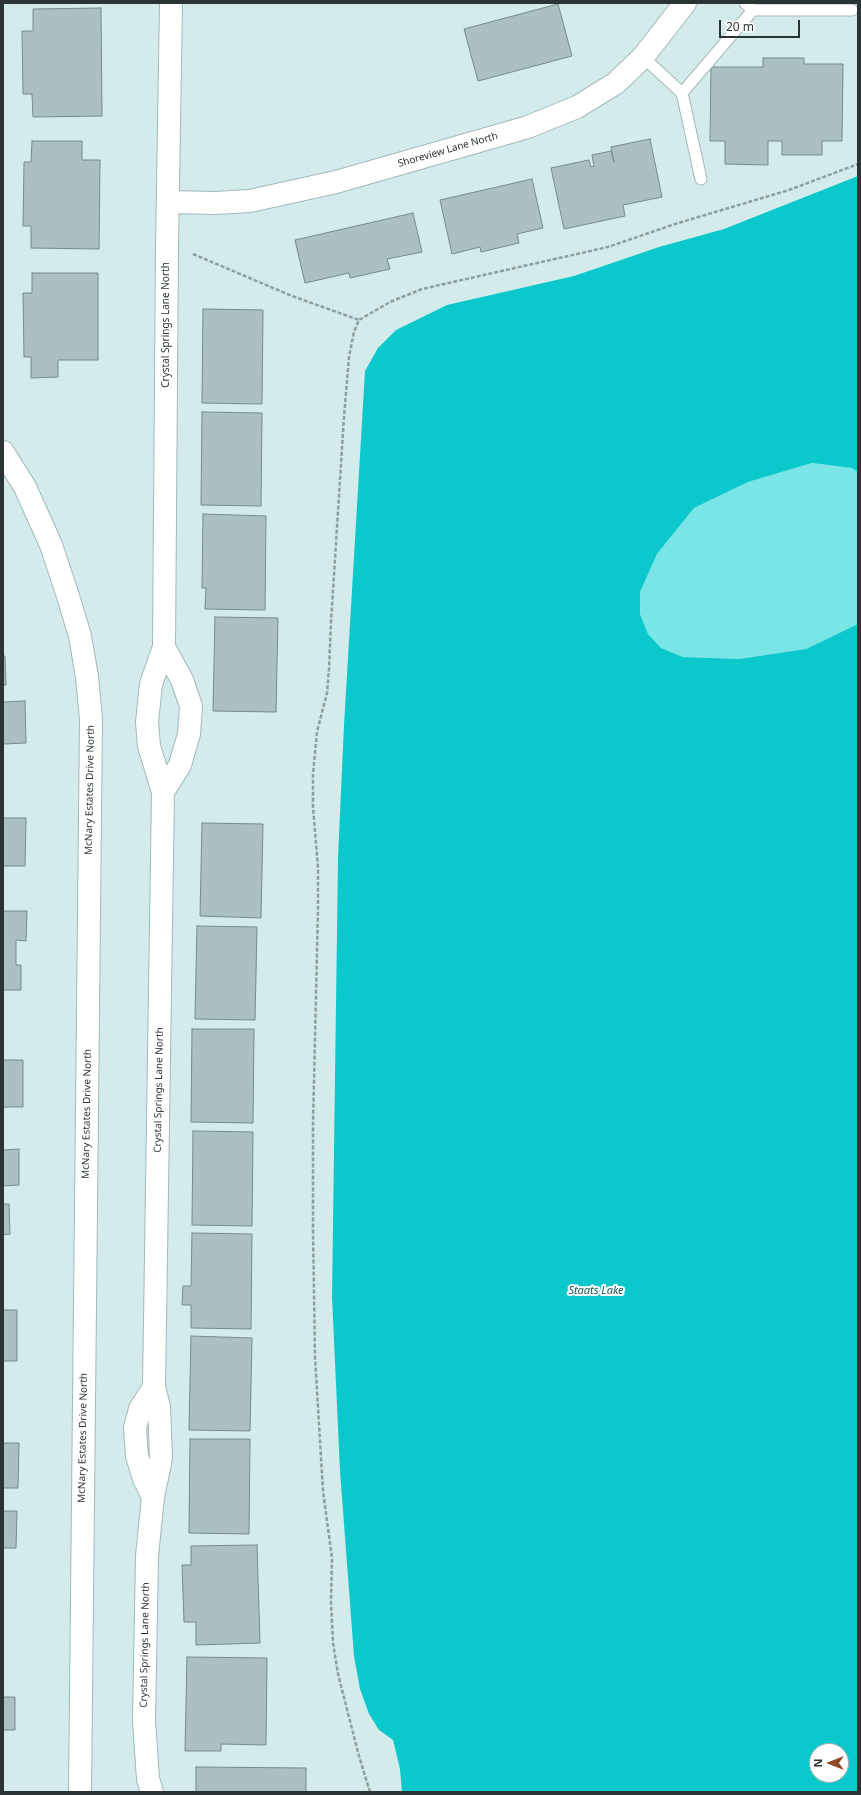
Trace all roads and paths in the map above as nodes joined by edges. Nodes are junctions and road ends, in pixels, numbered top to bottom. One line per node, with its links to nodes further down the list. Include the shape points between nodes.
1 (171, 3): 9 (street, Crystal Springs Lane North)
2 (685, 3): 5 (street, Shoreview Lane North)
3 (749, 6): 4 (lane); 6 (lane)
4 (852, 10)
5 (643, 57): 6 (lane); 9 (street, Shoreview Lane North, via 616,83 577,107 528,127 336,182 250,200 214,203)
6 (682, 93): 8 (lane)
7 (858, 164): 11 (path, via 789,190 689,219 608,247 422,289 390,302)
8 (701, 179)
9 (168, 202): 10 (street, Crystal Springs Lane North)
10 (167, 247): 11 (path, via 188,252 292,296); 13 (street, Crystal Springs Lane North)
11 (360, 320): 17 (path, via 354,332 349,358 327,694 318,732 313,774 318,868 313,1230 315,1358 323,1491 332,1558 333,1642 338,1674)
12 (3, 452): 15 (street, McNary Estates Drive North, via 25,486 51,544 80,636 91,719)
13 (164, 647): 14 (street, Crystal Springs Lane North, via 151,684 147,722 149,746); 14 (street, Crystal Springs Lane North, via 182,680 192,706 189,734 180,765)
14 (163, 792): 16 (street, Crystal Springs Lane North, via 154,1387 159,1407 161,1458 153,1497 147,1556 144,1721 148,1779)
15 (80, 1792)
16 (152, 1792)
17 (370, 1792)

